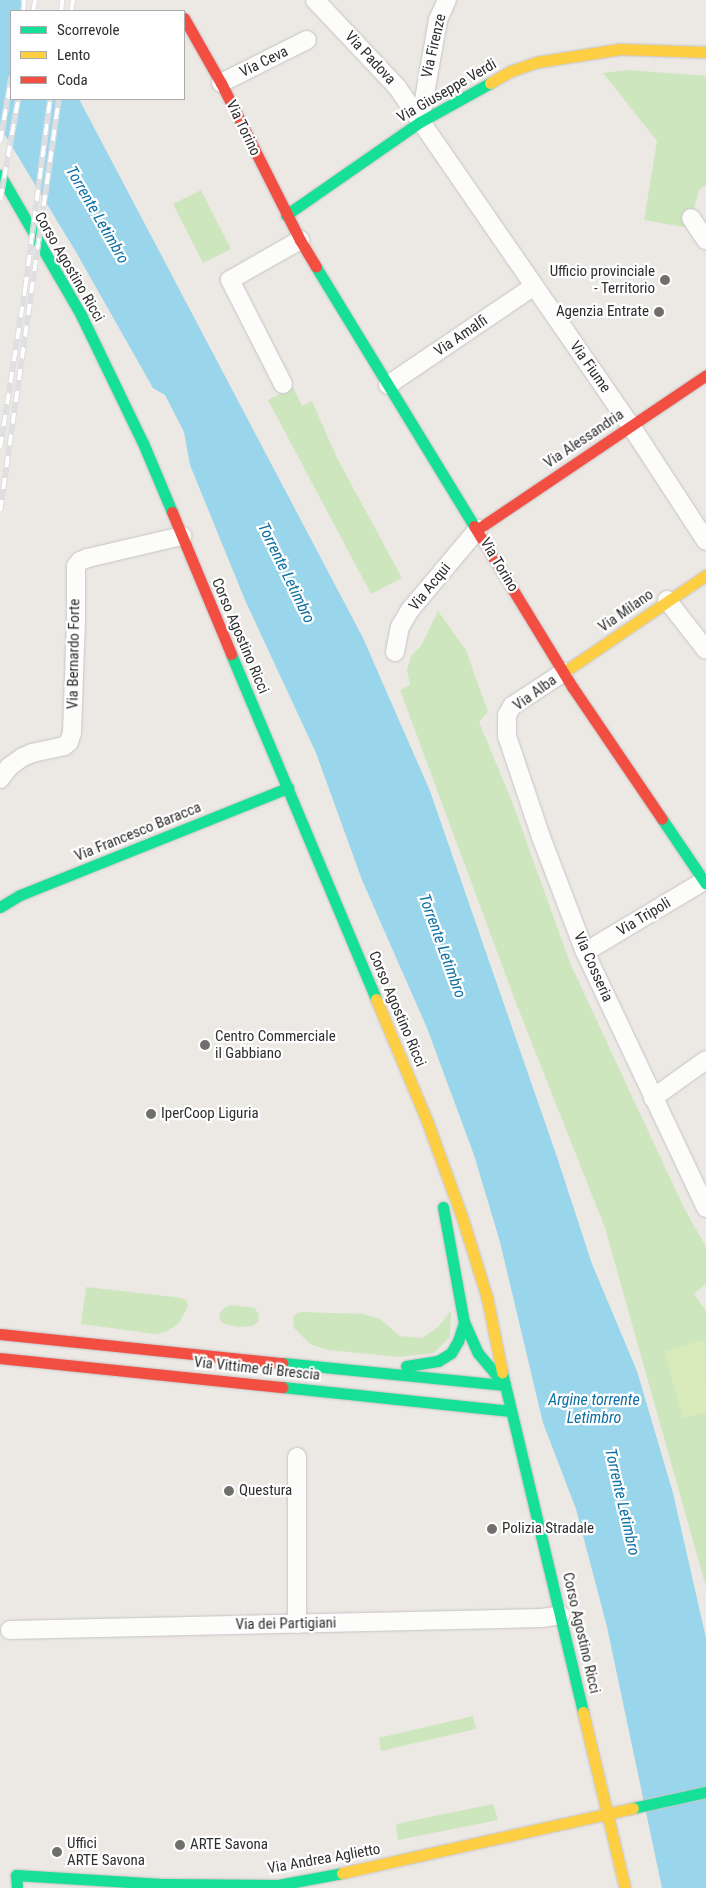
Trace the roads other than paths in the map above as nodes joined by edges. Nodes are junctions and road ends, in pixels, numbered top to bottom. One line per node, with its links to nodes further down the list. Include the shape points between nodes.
1 (315, 0): 7 (street, Via Padova, via 397,87)
2 (447, 0): 7 (street, Via Firenze, via 438,20)
3 (185, 20): 6 (street, Via Torino)
4 (307, 40): 6 (street, Via Ceva)
5 (706, 52): 7 (street, Via Giuseppe Verdi, via 620,49 537,62 484,84)
6 (221, 83): 9 (street, Via Torino)
7 (420, 122): 9 (street, Via Giuseppe Verdi); 13 (street, Via Fiume)
8 (0, 175): 19 (street, Corso Agostino Ricci, via 81,315 143,443)
9 (286, 215): 11 (street, Via Torino)
10 (690, 218): 12 (street)
11 (300, 240): 15 (street, via 230,280); 16 (street, Via Torino)
12 (706, 240)
13 (533, 287): 16 (street, Via Amalfi); 17 (street, Via Fiume)
14 (706, 375): 17 (street, Via Alessandria)
15 (283, 384)
16 (388, 385): 18 (street, Via Torino)
17 (631, 426): 18 (street, Via Alessandria); 20 (street, Via Fiume)
18 (478, 529): 24 (street, Via Acqui, via 410,610 400,627); 25 (street, Via Torino)
19 (182, 536): 27 (street, Via Bernardo Forte, via 88,558 76,566 72,733 64,746 23,757); 28 (street, Corso Agostino Ricci)
20 (706, 541)
21 (706, 575): 22 (street, Via Milano)
22 (667, 600): 23 (street); 25 (street, Via Milano)
23 (706, 650)
24 (395, 652)
25 (564, 672): 26 (street, Via Alba, via 512,706); 29 (street, Via Torino)
26 (507, 715): 31 (street, Via Cosseria, via 510,745)
27 (0, 779)
28 (288, 788): 30 (street, Via Francesco Baracca, via 20,895); 34 (street, Corso Agostino Ricci)
29 (704, 878): 31 (street, Via Tripoli)
30 (0, 907)
31 (585, 952): 33 (street, Via Cosseria)
32 (706, 1060): 33 (street)
33 (653, 1098): 35 (street, Via Cosseria)
34 (427, 1121): 36 (street, Corso Agostino Ricci); 40 (street, Corso Agostino Ricci, via 487,1298)
35 (706, 1208)
36 (464, 1322): 39 (street, Via Vittime di Brescia, via 451,1353 438,1361 422,1365 366,1363); 40 (street, Corso Agostino Ricci, via 478,1353)
37 (0, 1334): 39 (street, Via Vittime di Brescia)
38 (0, 1358): 41 (street, Via Vittime di Brescia)
39 (349, 1369): 40 (street, Via Vittime di Brescia)
40 (505, 1386): 41 (street, Corso Agostino Ricci)
41 (510, 1411): 43 (street, Corso Agostino Ricci)
42 (296, 1457): 44 (street)
43 (561, 1615): 44 (street, Via dei Partigiani); 47 (street, Corso Agostino Ricci)
44 (297, 1624): 45 (street, Via dei Partigiani)
45 (10, 1630)
46 (706, 1792): 47 (street, Via Andrea Aglietto)
47 (608, 1813): 48 (street, Via Andrea Aglietto); 52 (street, Corso Agostino Ricci)
48 (333, 1882): 50 (street, Via Andrea Aglietto)
49 (49, 1883): 50 (street, Via Andrea Aglietto); 51 (street, Via Andrea Aglietto, via 16,1875)
50 (161, 1886)
51 (16, 1888)
52 (625, 1888)

